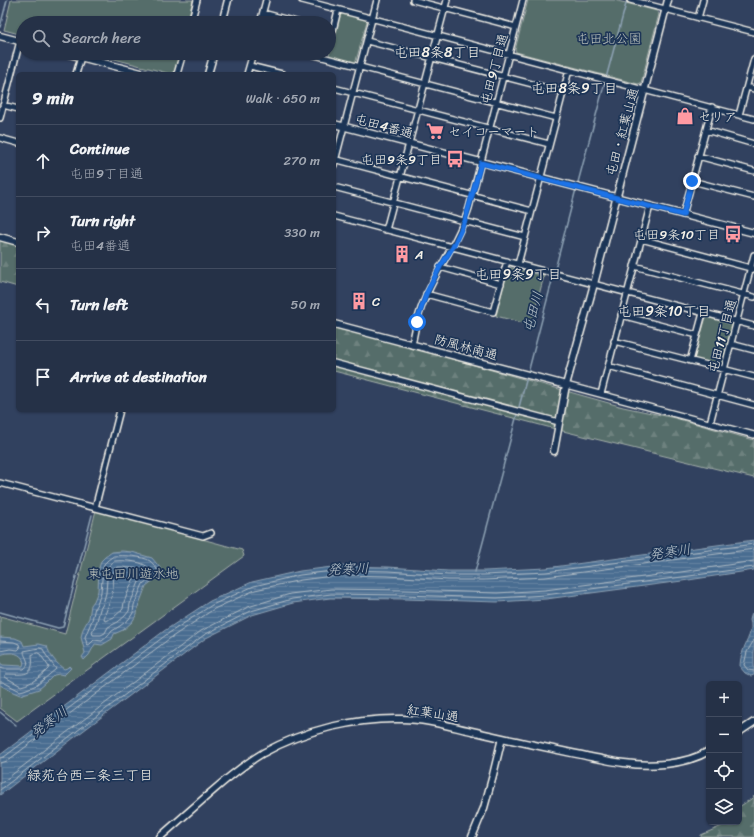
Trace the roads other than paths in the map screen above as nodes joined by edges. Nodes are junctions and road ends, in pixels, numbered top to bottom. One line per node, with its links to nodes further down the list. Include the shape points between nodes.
1 (197, 0): 16 (street)
2 (228, 0): 17 (street)
3 (266, 0): 15 (street)
4 (304, 0): 14 (street)
5 (378, 0): 21 (street)
6 (413, 0): 12 (street)
7 (447, 0): 12 (street)
8 (521, 0): 23 (street, 屯田9丁目通)
9 (632, 0): 13 (street)
10 (668, 0): 13 (street, 屯田・紅葉山通)
11 (703, 0): 22 (street)
12 (444, 8): 23 (street); 26 (street)
13 (666, 9): 22 (street); 55 (street, 屯田・紅葉山通)
14 (338, 10): 20 (street); 21 (street)
15 (263, 13): 18 (street); 19 (street)
16 (193, 16)
17 (224, 16)
18 (262, 16)
19 (274, 16)
20 (336, 16)
21 (372, 18): 26 (street); 28 (street)
22 (698, 18): 24 (street)
23 (516, 27): 29 (street, 屯田9丁目通)
24 (754, 32)
25 (1, 36): 27 (street)
26 (438, 36): 29 (street); 31 (street)
27 (16, 40)
28 (367, 41): 31 (street); 40 (street)
29 (509, 54): 41 (street); 50 (street, 屯田9丁目通)
30 (16, 58): 48 (street)
31 (432, 58): 50 (street); 51 (street)
32 (336, 59): 40 (street)
33 (80, 60): 42 (street)
34 (92, 60): 43 (street)
35 (181, 60): 44 (street)
36 (212, 60): 45 (street)
37 (251, 60): 39 (street)
38 (754, 60): 52 (street)
39 (250, 66): 46 (street); 47 (street)
40 (360, 67): 51 (street); 57 (street)
41 (569, 70): 55 (street); 56 (street)
42 (77, 72)
43 (137, 72)
44 (178, 72)
45 (209, 72)
46 (248, 72)
47 (274, 72)
48 (11, 75): 49 (street); 59 (street)
49 (16, 76)
50 (504, 76): 56 (street); 58 (street, 屯田9丁目通)
51 (425, 84): 58 (street); 62 (street)
52 (747, 87): 54 (street); 63 (street)
53 (336, 89): 57 (street)
54 (754, 89)
55 (644, 90): 60 (street); 86 (street, 屯田・紅葉山通)
56 (563, 92): 65 (street)
57 (353, 93): 62 (street); 68 (street)
58 (497, 103): 65 (street); 69 (street, 屯田9丁目通)
59 (4, 105): 61 (street); 64 (street)
60 (712, 107): 63 (street); 70 (street)
61 (16, 108)
62 (418, 110): 69 (street); 73 (street)
63 (739, 115): 66 (street)
64 (0, 118)
65 (556, 118): 74 (street)
66 (754, 119)
67 (336, 124): 68 (street, 屯田4番通)
68 (344, 126): 73 (street, 屯田4番通); 76 (street)
69 (490, 129): 74 (street); 79 (street, 屯田9丁目通)
70 (706, 130): 75 (street); 77 (street)
71 (0, 138): 72 (street)
72 (16, 142)
73 (409, 144): 79 (street, 屯田4番通); 81 (street)
74 (550, 144): 82 (street)
75 (754, 144)
76 (336, 154)
77 (698, 156): 80 (street); 83 (street)
78 (336, 161): 81 (street)
79 (481, 163): 82 (street, 屯田4番通); 85 (street, 屯田9丁目通)
80 (754, 170)
81 (400, 176): 85 (street); 88 (street)
82 (541, 178): 86 (street, 屯田4番通); 90 (street)
83 (692, 181): 87 (street); 91 (street)
84 (336, 188): 88 (street)
85 (473, 195): 90 (street); 93 (street, 屯田9丁目通)
86 (616, 197): 89 (street, 屯田4番通); 108 (street, 屯田・紅葉山通)
87 (754, 197)
88 (393, 202): 93 (street); 94 (street)
89 (650, 206): 91 (street, 屯田4番通); 98 (street)
90 (532, 211): 97 (street)
91 (683, 215): 95 (street, 屯田4番通)
92 (336, 217): 94 (street)
93 (465, 221): 97 (street); 100 (street, 屯田9丁目通)
94 (386, 230): 100 (street)
95 (754, 233)
96 (0, 237): 99 (street)
97 (525, 237): 103 (street)
98 (641, 239): 104 (street); 106 (street)
99 (16, 241)
100 (453, 247): 102 (street); 105 (street, 屯田9丁目通)
101 (754, 255): 106 (street, 屯田11丁目通)
102 (507, 261): 103 (street); 107 (street)
103 (518, 264): 108 (street)
104 (634, 266): 109 (street); 111 (street)
105 (440, 267): 107 (street); 110 (street, 屯田9丁目通)
106 (752, 269): 111 (street, 屯田11丁目通)
107 (501, 284): 110 (street, via 493,312)
108 (594, 284): 109 (street); 128 (street, 屯田・紅葉山通)
109 (627, 292): 113 (street); 114 (street)
110 (426, 294): 121 (street, 屯田9丁目通)
111 (744, 295): 112 (street); 115 (street, 屯田11丁目通)
112 (754, 297)
113 (703, 312): 115 (street); 118 (street)
114 (621, 315): 118 (street); 119 (street)
115 (737, 322): 117 (street); 120 (street, 屯田11丁目通)
116 (336, 325): 121 (street, 防風林南通)
117 (754, 326)
118 (697, 335): 123 (street)
119 (614, 341): 123 (street); 125 (street)
120 (731, 344): 122 (street); 126 (street, 屯田11丁目通)
121 (412, 345): 128 (street, 防風林南通)
122 (754, 350)
123 (690, 361): 126 (street)
124 (336, 364): 133 (street)
125 (608, 366): 129 (street); 130 (street)
126 (724, 370): 127 (street); 130 (street, 屯田11丁目通)
127 (754, 377)
128 (566, 385): 129 (street); 133 (street, 屯田・紅葉山通)
129 (601, 394): 134 (street)
130 (718, 395): 131 (street); 134 (street, 屯田11丁目通)
131 (754, 405)
132 (119, 412): 138 (street)
133 (559, 422): 136 (street, 屯田・紅葉山通)
134 (710, 423): 135 (street)
135 (754, 435)
136 (554, 451)
137 (0, 484): 138 (street)
138 (95, 508): 139 (street, via 203,536)
139 (211, 533)
140 (754, 722): 141 (street)
141 (742, 730)
142 (502, 738): 143 (street, 紅葉山通, via 625,764 670,764); 144 (street, 紅葉山通, via 424,721 402,719 347,723 325,728 263,753 234,772); 145 (street, via 494,775)
143 (706, 752)
144 (160, 837)
145 (472, 837)

